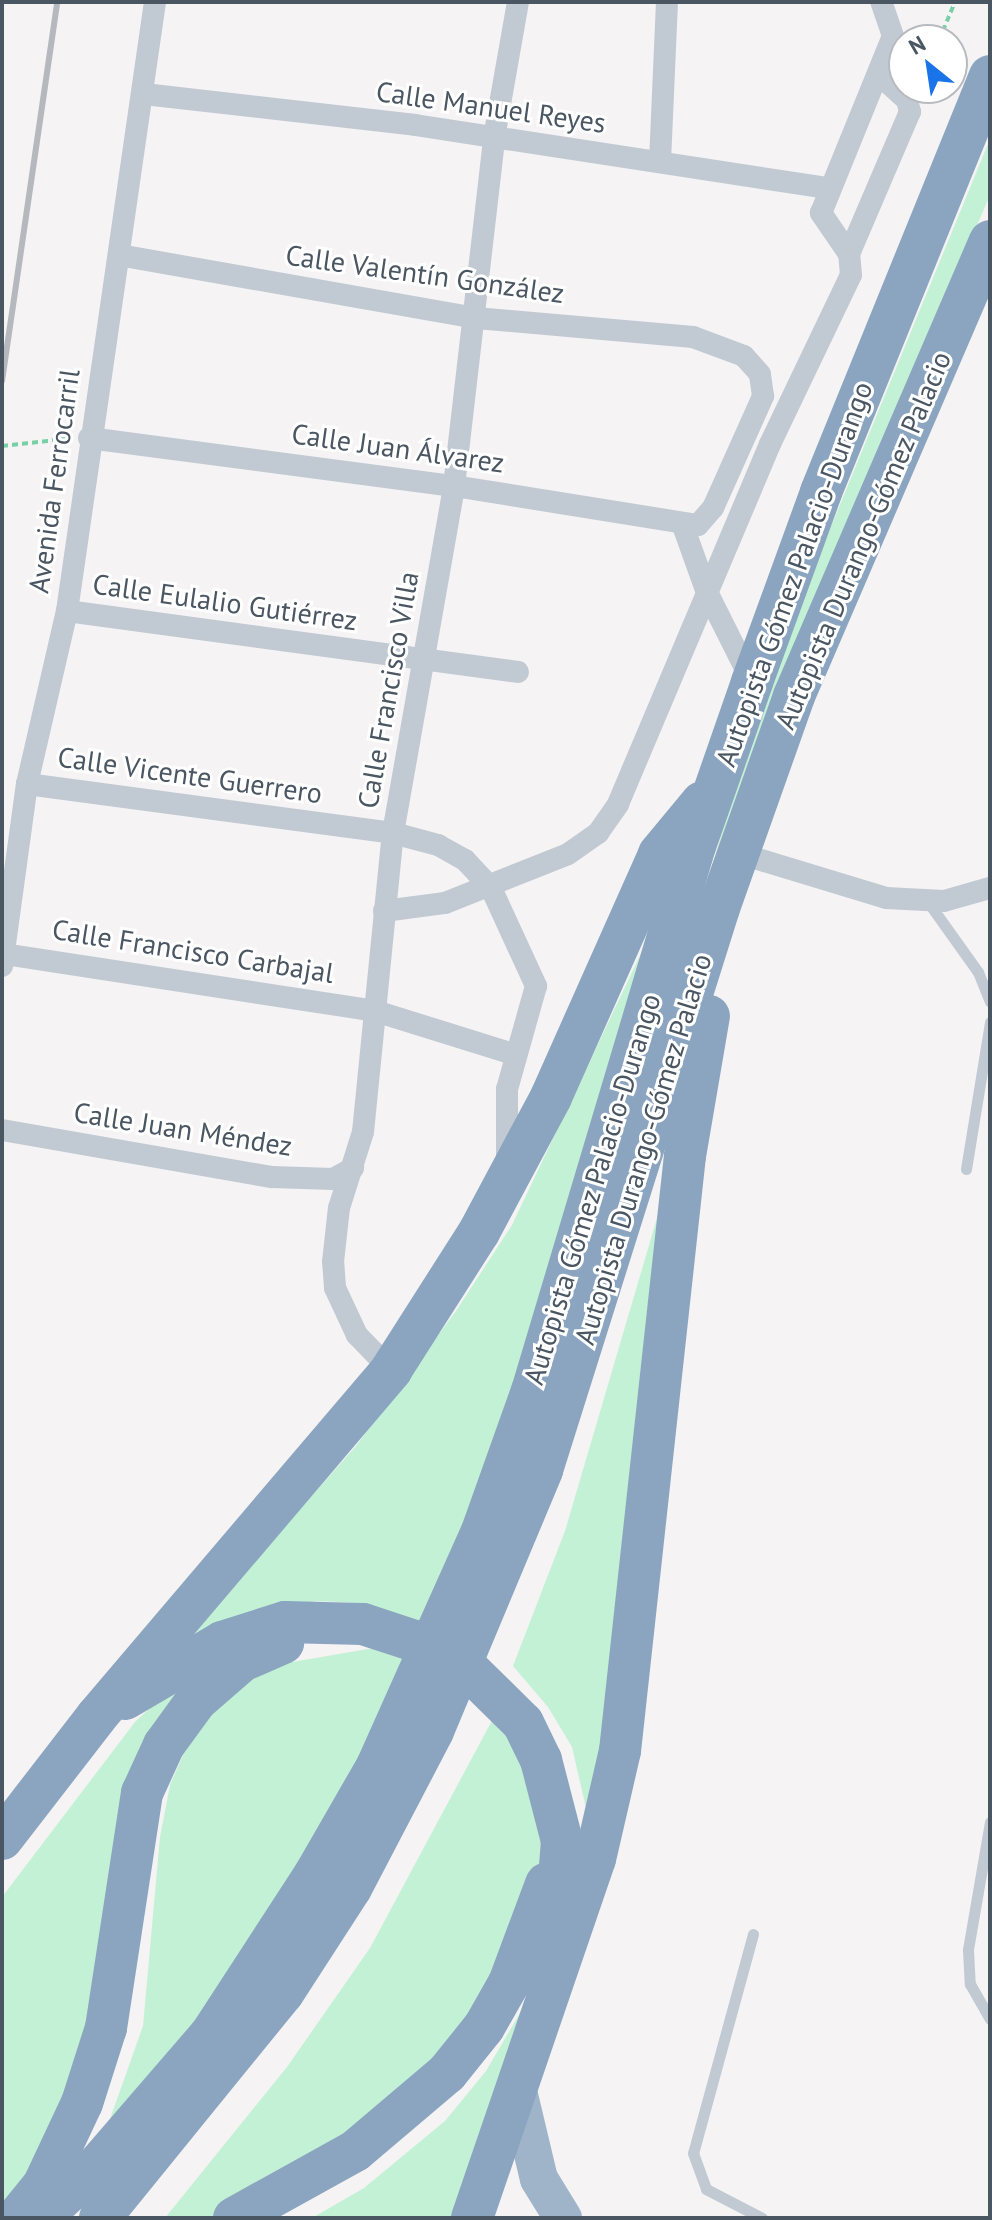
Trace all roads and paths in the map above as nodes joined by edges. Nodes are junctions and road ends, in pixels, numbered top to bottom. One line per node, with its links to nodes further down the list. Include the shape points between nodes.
1 (155, 2): 9 (street, Avenida Ferrocarril)
2 (518, 2): 10 (street, Calle Francisco Villa)
3 (667, 2): 11 (street)
4 (955, 2): 6 (path)
5 (885, 8): 7 (street, via 893,36)
6 (946, 24)
7 (879, 75): 12 (street); 14 (street, via 907,100 910,112)
8 (990, 76): 27 (highway, Autopista Gómez Palacio-Durango, via 827,478)
9 (144, 94): 10 (street, Calle Manuel Reyes); 15 (street, Avenida Ferrocarril)
10 (494, 138): 11 (street, Calle Manuel Reyes); 16 (street, Calle Francisco Villa)
11 (660, 162): 12 (street, Calle Manuel Reyes)
12 (828, 188): 14 (street, via 821,213)
13 (990, 241): 31 (highway, Autopista Durango-Gómez Palacio, via 794,696)
14 (849, 254): 18 (street, via 849,282)
15 (120, 255): 16 (street, Calle Valentín González); 19 (street, Avenida Ferrocarril)
16 (476, 318): 17 (street, Calle Valentín González, via 693,337 733,349); 21 (street, Calle Francisco Villa)
17 (762, 381): 18 (street, Calle Valentín González); 22 (street, via 713,508)
18 (789, 407): 23 (street)
19 (89, 438): 20 (path); 21 (street, Calle Juan Álvarez); 24 (street, Avenida Ferrocarril)
20 (2, 446)
21 (454, 486): 22 (street, Calle Juan Álvarez); 25 (street, Calle Francisco Villa)
22 (690, 524): 23 (street)
23 (706, 590): 27 (street); 32 (street, via 618,804 598,833 568,854)
24 (67, 611): 25 (street, Calle Eulalio Gutiérrez); 28 (street, Avenida Ferrocarril)
25 (427, 660): 26 (street, Calle Eulalio Gutiérrez); 30 (street, Calle Francisco Villa)
26 (518, 672)
27 (752, 682): 29 (highway, Autopista Gómez Palacio-Durango)
28 (27, 784): 30 (street, Calle Vicente Guerrero); 37 (street, Avenida Ferrocarril)
29 (714, 790): 45 (highway, via 684,818 659,854 551,1097); 57 (highway, Autopista Gómez Palacio-Durango, via 532,1391 481,1534 377,1766 211,2034 97,2166)
30 (393, 833): 32 (street, Calle Vicente Guerrero, via 455,854); 36 (street, Calle Francisco Villa)
31 (738, 853): 34 (street, via 886,898); 35 (highway, Autopista Durango-Gómez Palacio)
32 (491, 888): 36 (street, via 445,903); 41 (street, via 536,986)
33 (990, 888): 34 (street)
34 (927, 901): 38 (lane, via 978,972)
35 (719, 908): 54 (highway, via 721,953 685,1156 620,1751 595,1859); 58 (highway, Autopista Durango-Gómez Palacio, via 542,1470 433,1731 351,1888 283,1993)
36 (384, 911): 39 (street, Calle Francisco Villa)
37 (3, 960): 39 (street, Calle Francisco Carbajal)
38 (990, 1002)
39 (372, 1010): 41 (street, Calle Francisco Carbajal); 43 (street, Calle Francisco Villa, via 366,1107)
40 (990, 1022): 44 (lane)
41 (513, 1054): 45 (street, via 507,1089)
42 (2, 1130): 43 (street, Calle Juan Méndez, via 272,1177 333,1179)
43 (353, 1168): 46 (street, Calle Francisco Villa, via 339,1208 335,1288 357,1335)
44 (966, 1169)
45 (507, 1181): 46 (highway)
46 (391, 1370): 48 (highway)
47 (363, 1624): 48 (highway, via 308,1620 265,1626 222,1642); 51 (highway, via 415,1641 467,1668 497,1692 523,1723 541,1760); 56 (highway, via 295,1638 242,1661 196,1701 164,1745 142,1793 106,2028 82,2103 44,2184)
48 (97, 1716): 50 (highway)
49 (990, 1822): 53 (lane, via 968,1950 970,1984)
50 (2, 1839)
51 (562, 1841): 54 (highway, via 556,1919); 59 (highway, via 525,1945 484,2027 447,2073 355,2151)
52 (753, 1934): 62 (lane, via 693,2153 706,2189)
53 (990, 2019)
54 (533, 2047): 55 (highway)
55 (518, 2091): 60 (highway); 61 (highway, via 539,2179)
56 (17, 2218)
57 (40, 2218)
58 (100, 2218)
59 (234, 2218)
60 (472, 2218)
61 (563, 2218)
62 (762, 2218)

